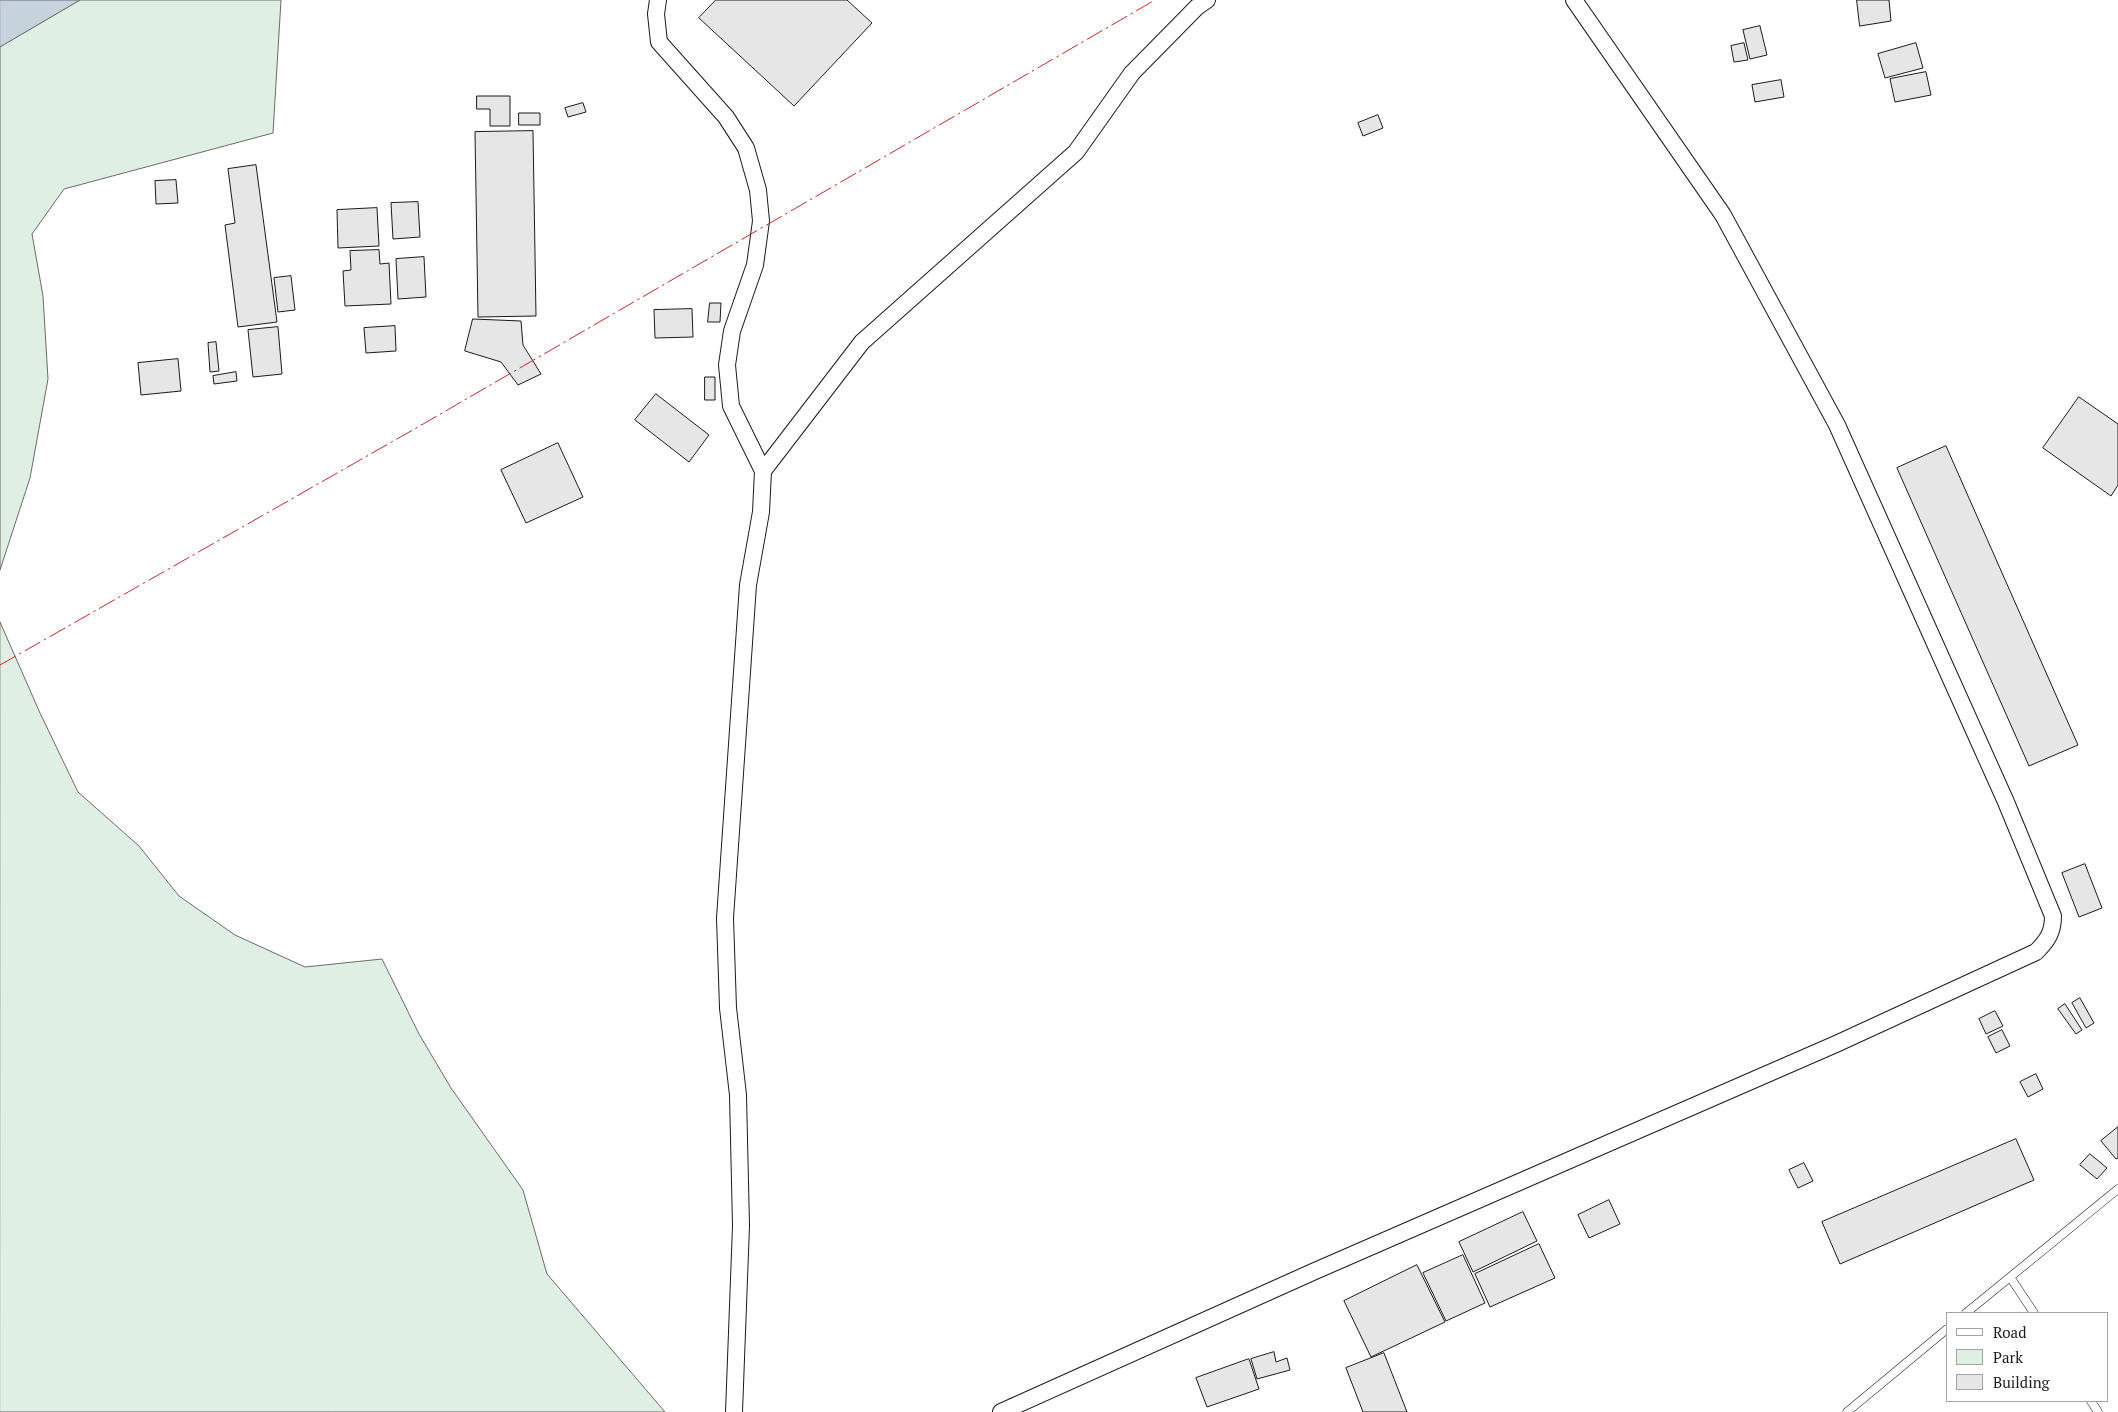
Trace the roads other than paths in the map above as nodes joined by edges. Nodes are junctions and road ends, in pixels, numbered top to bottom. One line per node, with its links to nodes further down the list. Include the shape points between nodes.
1 (658, 0): 4 (street, via 659,42 726,117 746,148 758,190 761,221 755,265 732,332 727,365 731,406)
2 (1207, 0): 4 (street, via 1132,73 1076,152 862,342)
3 (1574, 0): 12 (street, via 1723,215 1837,424 2006,802 2053,916 2053,930 2036,952 1836,1044)
4 (763, 471): 11 (street, via 748,585 725,918 728,1008 738,1096 740,1226)
5 (2118, 1189): 6 (lane)
6 (2010, 1277): 7 (lane); 8 (lane)
7 (1967, 1312)
8 (2033, 1312)
9 (1946, 1330): 10 (lane)
10 (1856, 1409): 13 (lane)
11 (734, 1412)
12 (1001, 1412)
13 (1847, 1412)

